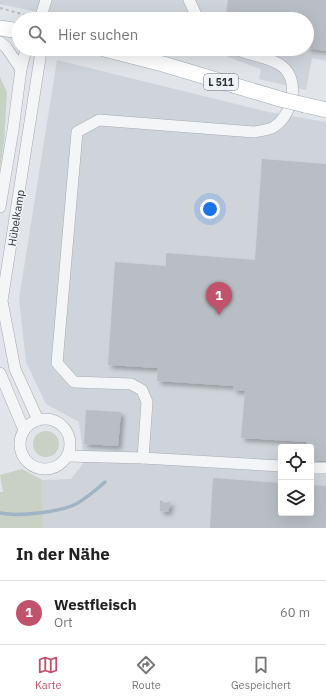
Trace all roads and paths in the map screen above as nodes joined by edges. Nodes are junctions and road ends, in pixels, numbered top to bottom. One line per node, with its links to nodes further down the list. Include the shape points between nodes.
1 (46, 0): 5 (street)
2 (189, 0): 6 (street)
3 (0, 8): 4 (path)
4 (14, 12)
5 (39, 12)
6 (195, 12)
7 (0, 28): 8 (main road)
8 (12, 30)
9 (0, 42): 10 (street)
10 (12, 56)
11 (12, 56): 16 (street)
12 (24, 56): 16 (street, Hübelkamp)
13 (40, 56): 19 (street, Hübelkamp)
14 (132, 56): 17 (main road, L 511, bridge)
15 (256, 56): 25 (street, via 280,64 290,76 293,90 290,108 272,128 254,132 99,120 77,132 57,363 74,382 131,384 142,390 147,402)
16 (21, 69): 18 (street, Hübelkamp)
17 (326, 110)
18 (0, 207)
19 (1, 301): 20 (street, Hübelkamp)
20 (15, 369): 21 (street); 22 (street, Hübelkamp)
21 (0, 374): 23 (street)
22 (38, 420): 23 (street); 24 (street, via 53,420 65,428 70,442)
23 (24, 430): 24 (street, via 20,438 20,447 22,456 32,466 52,469)
24 (67, 456): 25 (street)
25 (143, 458): 26 (street)
26 (278, 466)
27 (314, 468): 28 (street)
28 (326, 468)

